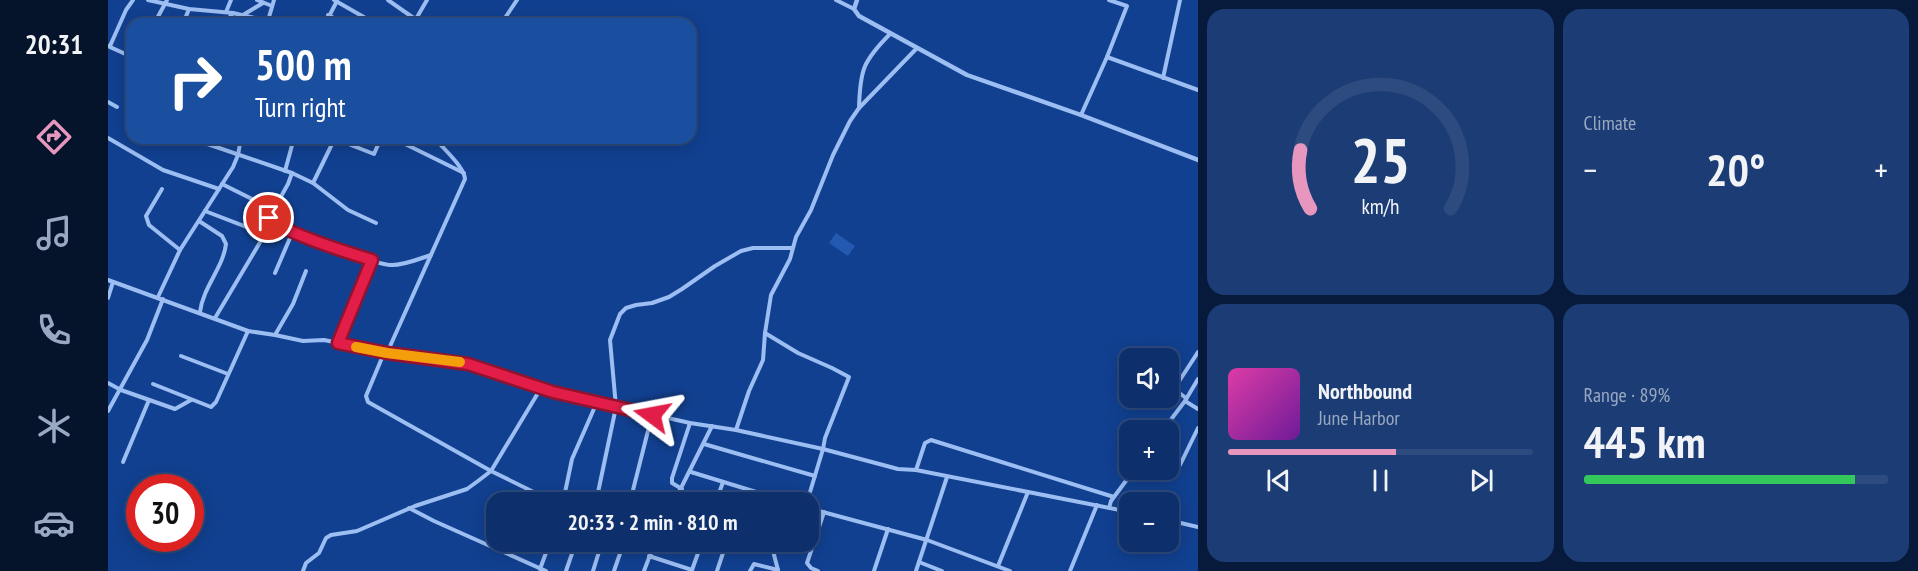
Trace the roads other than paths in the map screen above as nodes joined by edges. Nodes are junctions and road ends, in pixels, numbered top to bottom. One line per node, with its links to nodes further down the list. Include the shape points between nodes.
1 (134, 0): 38 (street)
2 (148, 0): 15 (street)
3 (231, 0): 22 (street)
4 (257, 0): 17 (street)
5 (274, 0): 18 (street)
6 (388, 0): 34 (street)
7 (427, 0): 35 (street)
8 (517, 0): 36 (street)
9 (836, 0): 21 (street)
10 (857, 0): 21 (street)
11 (1109, 0): 19 (street)
12 (1129, 0): 19 (street)
13 (1180, 0): 42 (street)
14 (336, 1): 24 (street); 33 (street)
15 (166, 2): 16 (street); 26 (street)
16 (177, 2): 20 (street)
17 (263, 3): 18 (street); 25 (street)
18 (272, 6): 30 (street)
19 (1127, 6): 41 (street)
20 (189, 9): 22 (street); 27 (street)
21 (854, 9): 37 (street)
22 (226, 12): 23 (street)
23 (232, 14): 25 (street); 28 (street)
24 (328, 15): 31 (street); 32 (street)
25 (242, 16): 29 (street)
26 (157, 18)
27 (185, 18)
28 (229, 18)
29 (250, 18)
30 (268, 18)
31 (327, 18)
32 (334, 18)
33 (366, 18)
34 (409, 18)
35 (416, 18)
36 (505, 18)
37 (890, 34): 39 (street); 46 (street, via 863,66)
38 (109, 46): 40 (street)
39 (917, 48): 46 (street); 47 (street, via 967,75)
40 (126, 54)
41 (1107, 57): 42 (street); 47 (street)
42 (1163, 78): 43 (street)
43 (1198, 90)
44 (108, 103): 45 (street)
45 (117, 106)
46 (859, 108): 73 (street, via 833,155)
47 (1081, 115): 58 (street)
48 (108, 138): 65 (street, via 163,170)
49 (207, 144): 57 (street)
50 (240, 144): 57 (street)
51 (292, 144): 59 (street)
52 (332, 144): 62 (street)
53 (350, 144): 54 (street, via 374,154)
54 (380, 144)
55 (404, 144): 61 (street)
56 (440, 144): 61 (street)
57 (238, 155): 59 (street); 63 (street)
58 (1198, 160)
59 (285, 171): 60 (street)
60 (292, 173): 62 (street); 66 (street)
61 (465, 173): 75 (street, via 463,188)
62 (313, 183): 70 (street, via 348,210)
63 (222, 184): 65 (street); 66 (street)
64 (162, 189): 74 (street, via 146,216 149,225)
65 (219, 189): 67 (street)
66 (274, 210): 68 (street)
67 (206, 211): 69 (street); 72 (street)
68 (270, 219): 71 (street); 72 (street)
69 (199, 221): 74 (street); 83 (street, via 222,236 226,244)
70 (376, 223)
71 (292, 231): 76 (street); 78 (street)
72 (265, 234): 84 (street)
73 (792, 248): 86 (street, via 771,295); 102 (street, via 741,251 669,297 626,308 610,340)
74 (180, 250): 80 (street)
75 (431, 255): 76 (street, via 389,265); 90 (street)
76 (372, 260): 88 (street)
77 (306, 271): 87 (street)
78 (275, 273)
79 (110, 281): 80 (street); 81 (street)
80 (158, 297): 82 (street)
81 (108, 298)
82 (163, 299): 83 (street); 97 (street)
83 (200, 313): 84 (street)
84 (215, 318): 85 (street)
85 (248, 331): 87 (street); 92 (street)
86 (765, 333): 110 (street, via 763,360); 112 (street, via 849,377)
87 (275, 335): 88 (street)
88 (338, 343): 90 (street)
89 (1198, 352): 100 (street, via 1174,389)
90 (386, 353): 96 (street, via 468,364); 116 (street, via 366,396 368,402)
91 (181, 356): 92 (street)
92 (228, 374): 98 (street, via 211,407)
93 (1198, 379): 100 (street)
94 (108, 383): 97 (street)
95 (153, 384): 98 (street)
96 (541, 388): 101 (street); 116 (street)
97 (121, 390): 99 (street); 104 (street)
98 (191, 399): 99 (street, via 175,409)
99 (149, 400): 113 (street)
100 (1186, 400): 103 (street); 106 (street)
101 (597, 402): 102 (street); 124 (street, via 572,459)
102 (616, 407): 105 (street); 125 (street)
103 (1198, 409)
104 (108, 411)
105 (652, 415): 107 (street); 126 (street)
106 (1171, 420)
107 (690, 423): 108 (street); 122 (street, via 672,478 672,483)
108 (712, 426): 110 (street); 111 (street)
109 (1198, 428): 114 (street)
110 (736, 430): 112 (street)
111 (704, 444): 117 (street); 118 (street)
112 (823, 448): 115 (street, via 898,469); 118 (street)
113 (123, 462)
114 (1179, 465)
115 (916, 470): 119 (street); 132 (street, via 926,443 931,440)
116 (491, 471): 123 (street); 134 (street, via 467,489)
117 (691, 472): 121 (street); 122 (street)
118 (815, 476): 130 (street)
119 (947, 477): 131 (street); 142 (street)
120 (1127, 480): 132 (street)
121 (723, 482): 128 (street); 129 (street)
122 (682, 489): 127 (street)
123 (534, 492)
124 (565, 492)
125 (598, 492)
126 (633, 492)
127 (680, 492)
128 (720, 492)
129 (755, 492)
130 (810, 492)
131 (1028, 492): 133 (street); 153 (street)
132 (1114, 497): 135 (street)
133 (1097, 506): 135 (street); 170 (street)
134 (410, 508): 154 (street); 156 (street, via 357,531 331,535)
135 (1109, 508): 136 (street)
136 (1119, 510)
137 (819, 511): 138 (street)
138 (824, 512): 141 (street); 165 (street, via 807,563)
139 (1179, 523): 140 (street)
140 (1198, 527)
141 (888, 529): 142 (street); 166 (street)
142 (927, 540): 152 (street); 153 (street)
143 (546, 552): 154 (street)
144 (573, 552): 158 (street)
145 (599, 552): 159 (street)
146 (621, 552): 160 (street)
147 (646, 552): 151 (street)
148 (698, 552): 155 (street)
149 (723, 552): 162 (street)
150 (773, 552): 164 (street)
151 (650, 554): 155 (street); 161 (street)
152 (919, 561): 167 (street); 168 (street)
153 (998, 566): 169 (street)
154 (540, 570): 157 (street)
155 (692, 570)
156 (303, 571)
157 (546, 571)
158 (566, 571)
159 (592, 571)
160 (614, 571)
161 (644, 571)
162 (717, 571)
163 (750, 571): 164 (street, via 754,564)
164 (778, 571)
165 (818, 571)
166 (874, 571)
167 (916, 571)
168 (942, 571)
169 (1010, 571)
170 (1070, 571)

